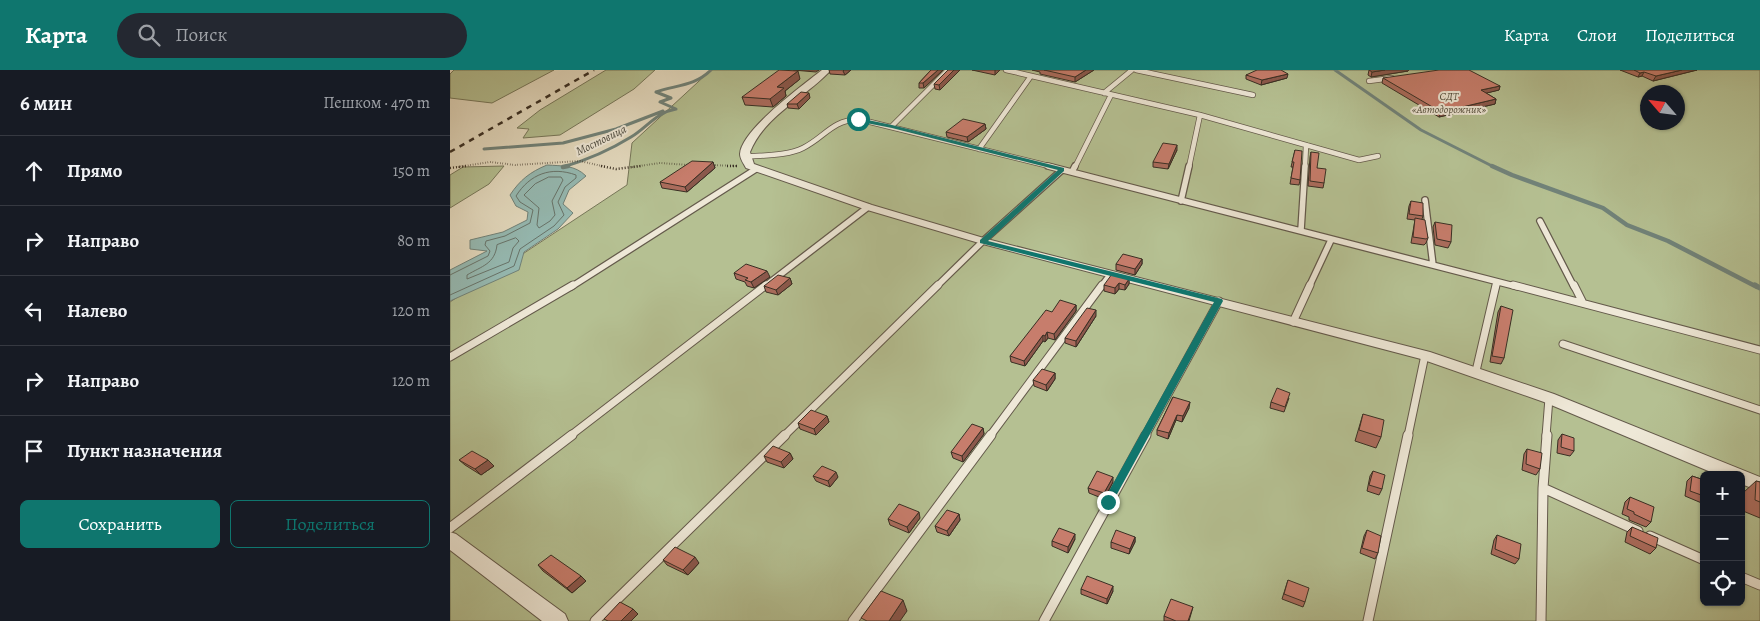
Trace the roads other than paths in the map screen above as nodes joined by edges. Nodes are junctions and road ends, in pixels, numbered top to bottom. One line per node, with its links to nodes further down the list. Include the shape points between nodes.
1 (827, 70): 16 (street, via 790,99 750,139)
2 (948, 70): 12 (lane)
3 (1006, 70): 5 (lane)
4 (1134, 70): 8 (lane); 10 (lane)
5 (1031, 76): 8 (lane); 14 (lane)
6 (1396, 77): 7 (lane)
7 (1369, 81)
8 (1104, 93): 9 (lane)
9 (1112, 95): 11 (lane); 19 (lane)
10 (1253, 95)
11 (1200, 114): 13 (lane); 21 (lane)
12 (892, 126): 14 (lane); 16 (lane, via 858,119 846,120 803,148)
13 (1306, 145): 15 (lane, via 1359,160); 24 (lane)
14 (979, 149): 18 (lane)
15 (1378, 156)
16 (745, 157): 17 (street)
17 (753, 168): 22 (street); 36 (lane, via 569,288)
18 (1062, 170): 19 (lane); 26 (lane)
19 (1072, 172): 21 (lane)
20 (1425, 200): 27 (lane)
21 (1181, 201): 24 (lane)
22 (868, 207): 26 (street); 44 (lane)
23 (1540, 221): 31 (lane)
24 (1301, 230): 25 (lane)
25 (1331, 240): 27 (lane); 32 (lane)
26 (983, 241): 28 (street); 50 (lane)
27 (1433, 265): 29 (lane)
28 (1110, 275): 30 (street); 51 (lane)
29 (1497, 282): 31 (lane); 37 (lane)
30 (1219, 301): 32 (street); 52 (lane)
31 (1583, 303): 34 (lane)
32 (1293, 322): 35 (street)
33 (1563, 344): 39 (lane)
34 (1760, 350)
35 (1425, 355): 37 (street); 53 (lane)
36 (450, 357)
37 (1476, 371): 38 (street)
38 (1549, 398): 40 (street); 43 (lane)
39 (1760, 410)
40 (1726, 471)
41 (1745, 478): 42 (street)
42 (1760, 484)
43 (1543, 488): 46 (lane); 54 (lane)
44 (450, 528)
45 (450, 540): 49 (street)
46 (1700, 558)
47 (1745, 579): 48 (lane)
48 (1760, 585)
49 (558, 621)
50 (595, 621)
51 (853, 621)
52 (1044, 621)
53 (1368, 621)
54 (1541, 621)

